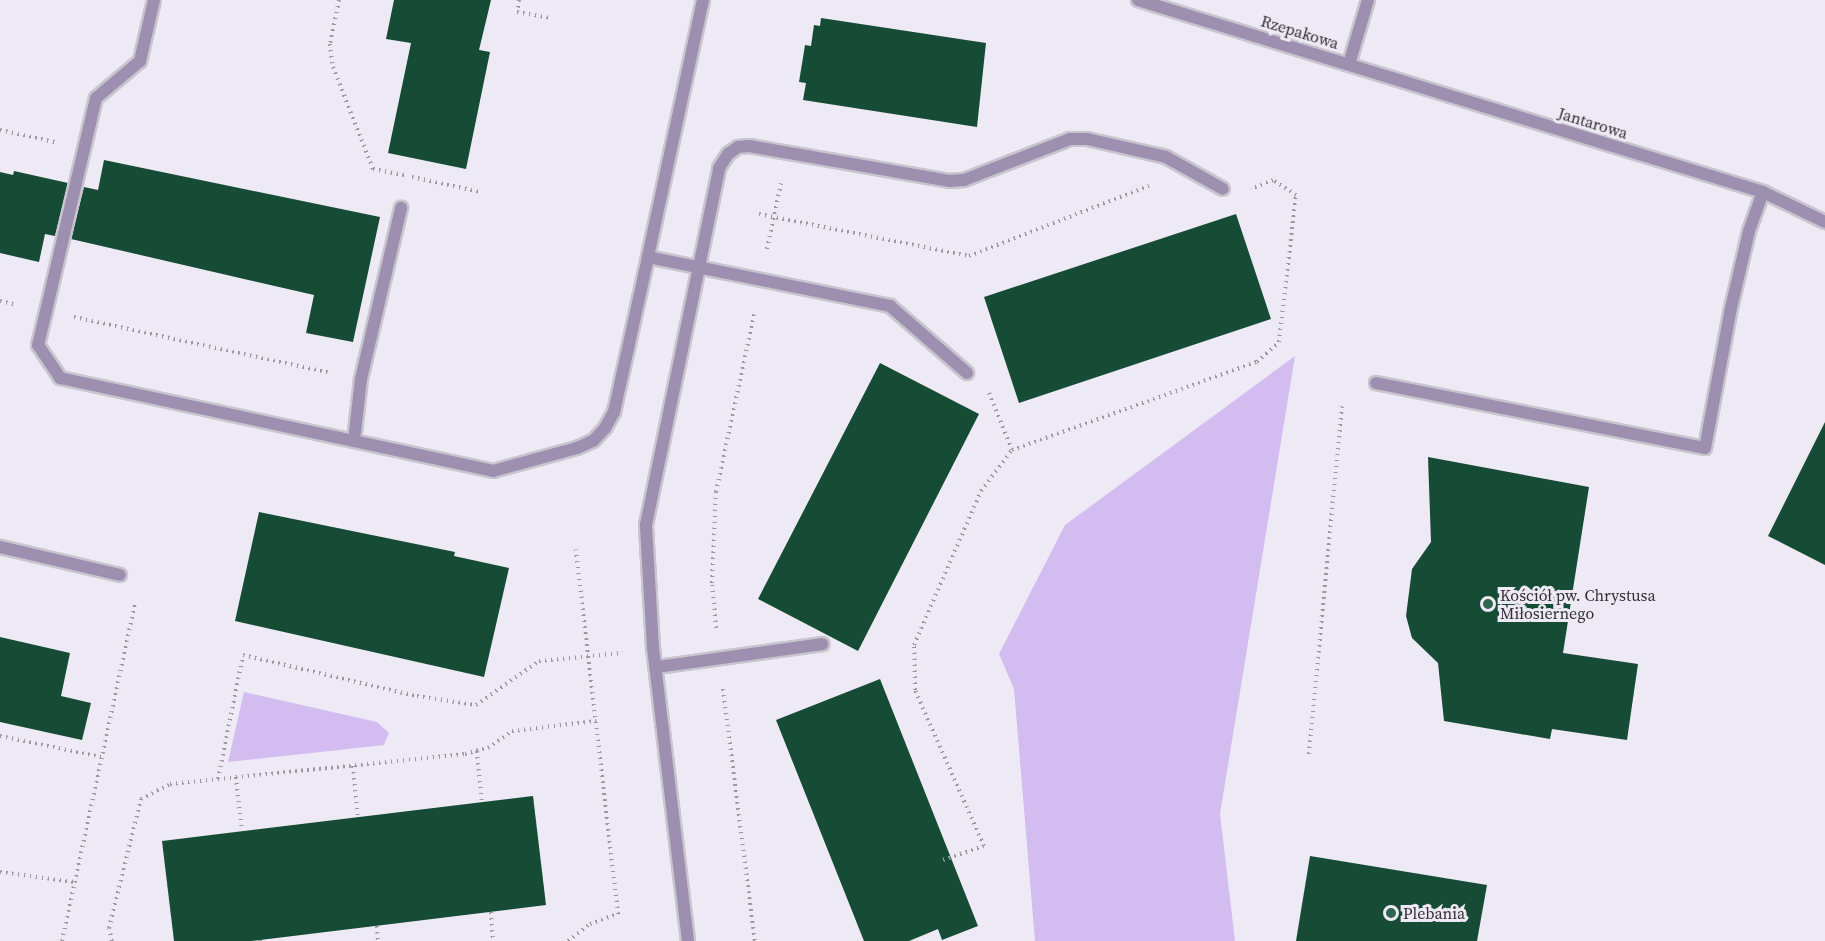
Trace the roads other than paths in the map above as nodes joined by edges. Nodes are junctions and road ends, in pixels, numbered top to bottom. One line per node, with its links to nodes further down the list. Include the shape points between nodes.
1 (154, 0): 14 (street, via 140,61 96,98 38,345 60,378)
2 (703, 0): 10 (street)
3 (1138, 0): 5 (street, Rzepakowa)
4 (1368, 0): 5 (street)
5 (1348, 64): 7 (street, Jantarowa)
6 (1223, 189): 11 (street, via 1166,157 1087,139 1070,139 964,180 949,181 738,147 719,168)
7 (1762, 192): 9 (street, Jantarowa); 13 (street, via 1731,308 1706,448)
8 (401, 208): 14 (street, via 361,379)
9 (1825, 222)
10 (648, 256): 11 (street); 14 (street, via 614,412 593,441 493,471)
11 (700, 267): 12 (street, via 890,306); 18 (street, via 646,525)
12 (967, 373)
13 (1376, 382)
14 (354, 441)
15 (0, 548): 16 (street)
16 (120, 575)
17 (822, 644): 18 (street)
18 (657, 667): 19 (street)
19 (688, 941)

